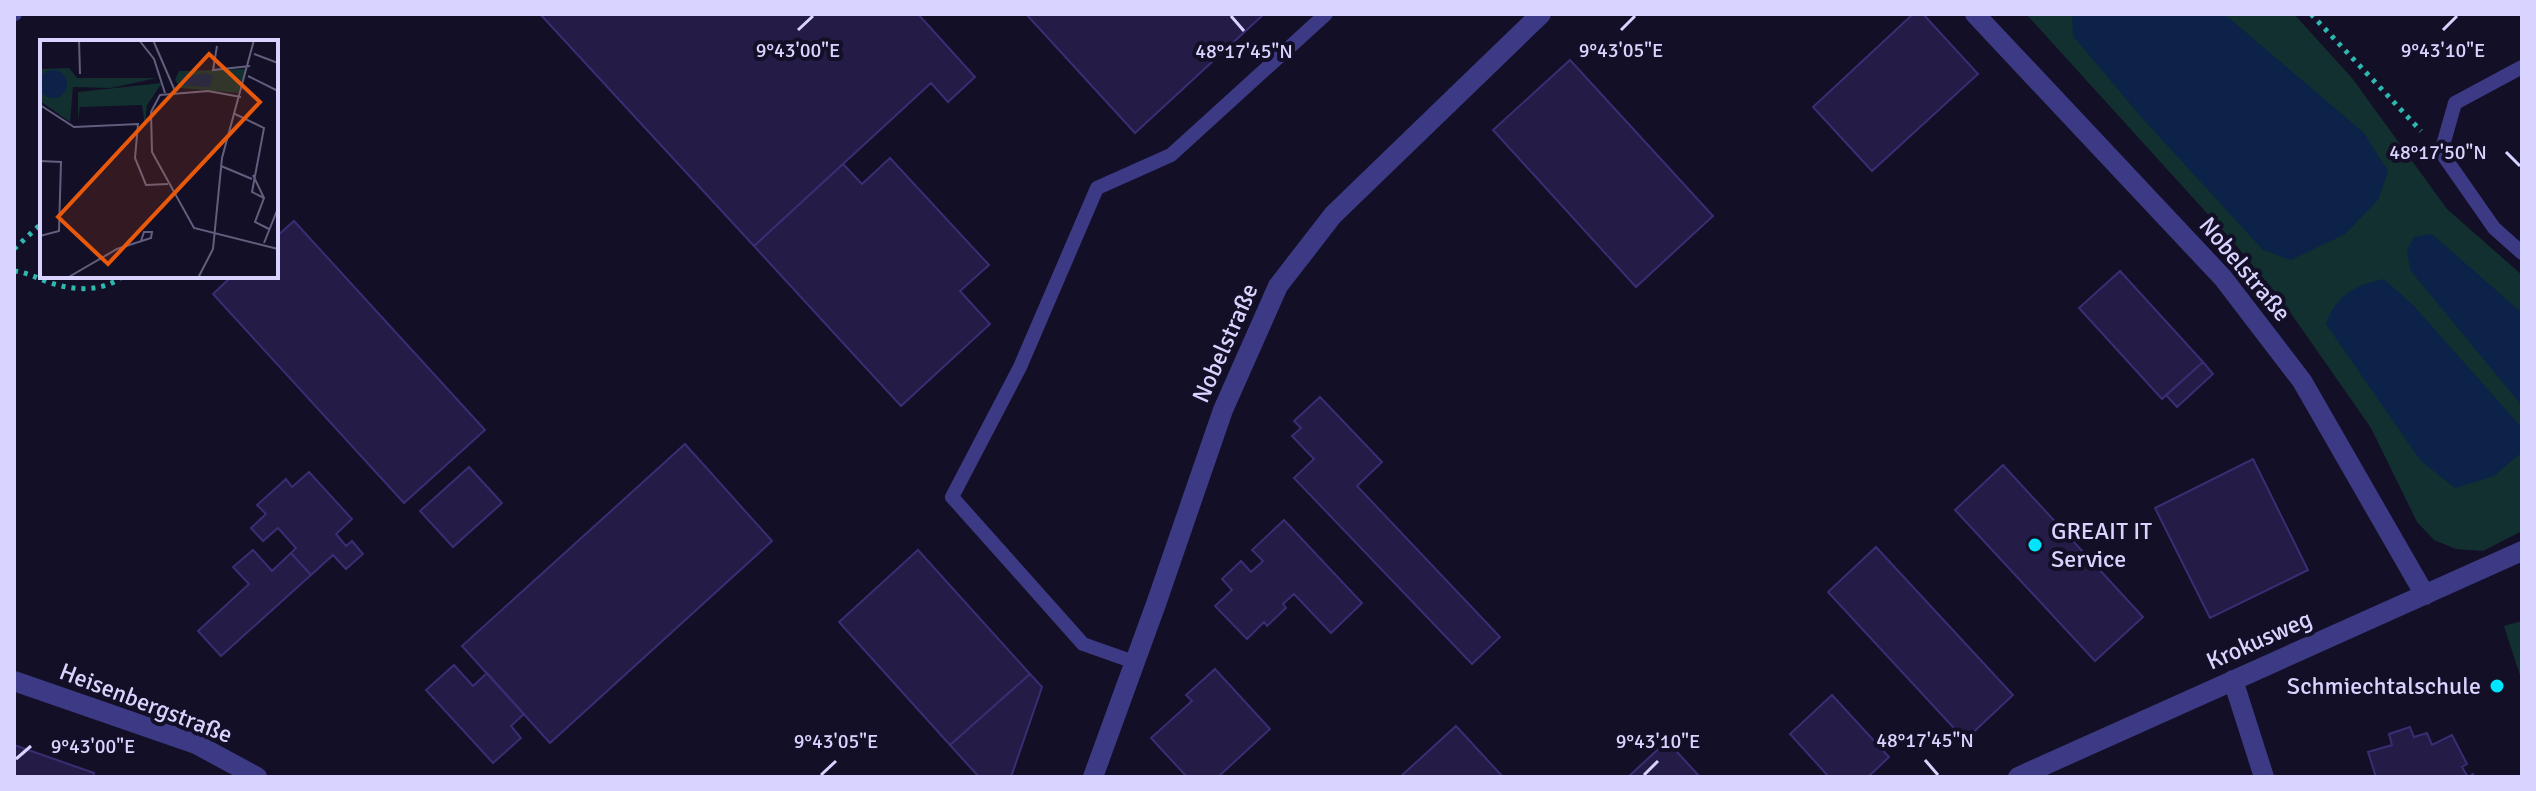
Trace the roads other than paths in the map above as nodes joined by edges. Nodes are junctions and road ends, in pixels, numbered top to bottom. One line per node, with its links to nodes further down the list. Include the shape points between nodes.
1 (1326, 14): 8 (lane, via 1171,155 1097,188 1020,367 952,497 1083,644)
2 (1541, 14): 8 (street, Nobelstraße, via 1333,215 1278,286 1223,410)
3 (1975, 14): 7 (street, Nobelstraße, via 2223,278 2258,323 2302,381)
4 (2522, 67): 5 (lane, via 2455,103 2441,152 2494,228)
5 (2522, 253)
6 (2522, 551): 7 (street, Krokusweg)
7 (2425, 595): 9 (street, Krokusweg)
8 (1134, 662): 12 (street, Nobelstraße)
9 (2233, 680): 13 (street, Krokusweg); 14 (street)
10 (14, 681): 11 (street, Heisenbergstraße, via 196,744)
11 (257, 777)
12 (1093, 777)
13 (2018, 777)
14 (2264, 777)

